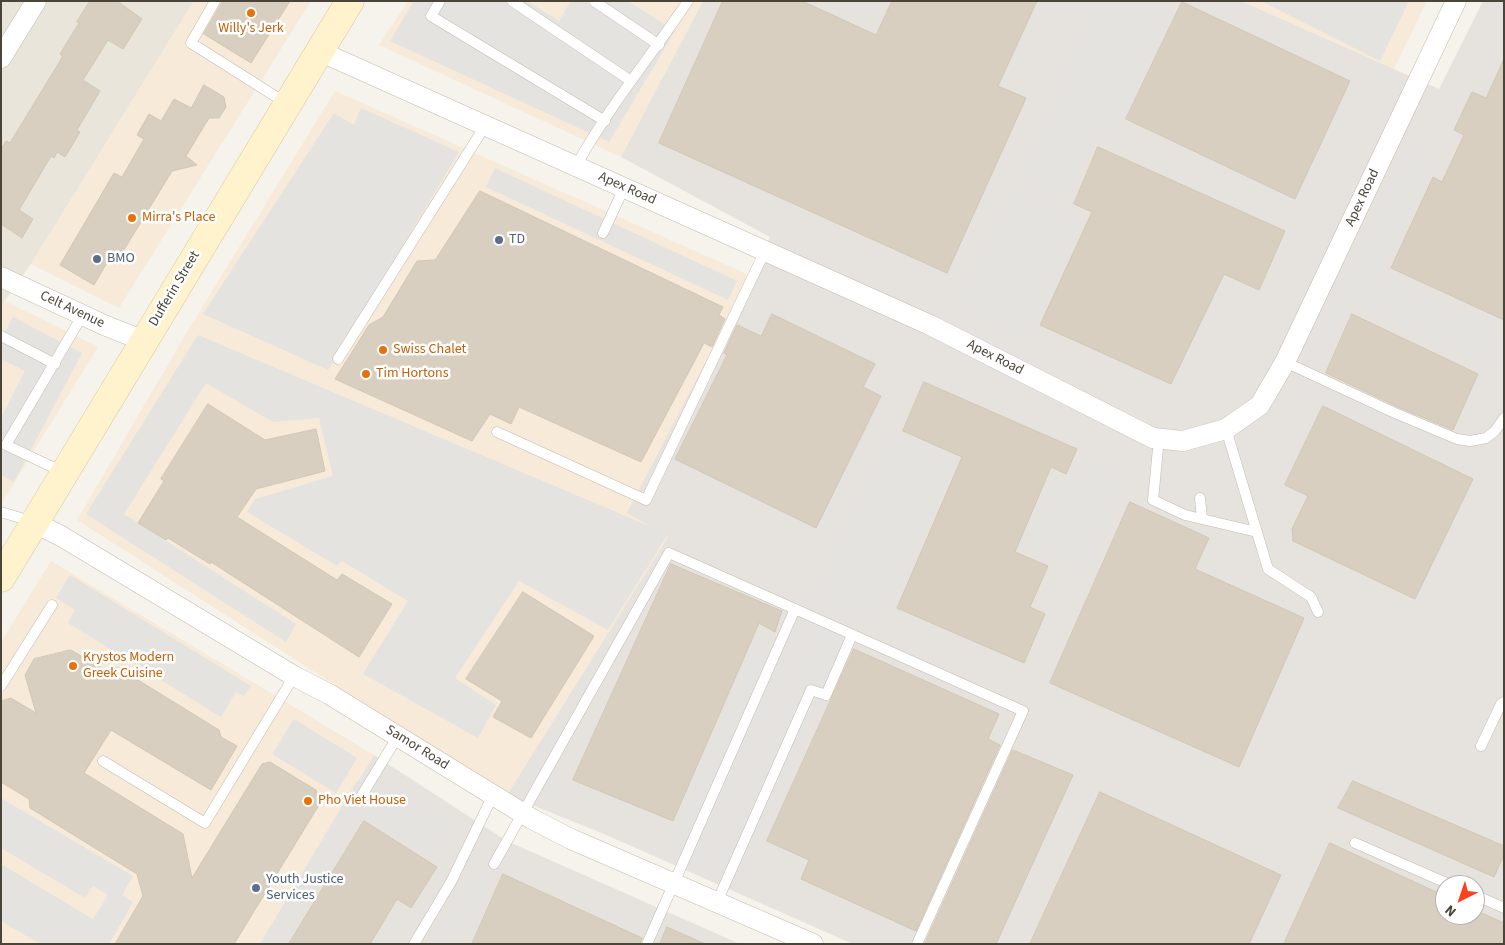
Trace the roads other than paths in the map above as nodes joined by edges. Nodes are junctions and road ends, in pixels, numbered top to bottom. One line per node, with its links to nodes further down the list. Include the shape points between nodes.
1 (36, 1): 11 (street)
2 (215, 1): 13 (lane, via 191,43)
3 (350, 1): 10 (main road, Dufferin Street)
4 (440, 1): 14 (lane, via 431,16)
5 (512, 1): 12 (lane)
6 (594, 1): 9 (lane)
7 (688, 1): 9 (lane)
8 (1456, 1): 25 (street, Apex Road)
9 (659, 44): 12 (lane)
10 (319, 51): 13 (main road, Dufferin Street); 15 (street, Apex Road)
11 (1, 58)
12 (631, 81): 14 (lane)
13 (287, 104): 23 (main road, Dufferin Street)
14 (605, 120): 16 (lane)
15 (485, 126): 16 (street, Apex Road); 24 (lane)
16 (576, 166): 17 (street, Apex Road)
17 (624, 188): 18 (lane); 19 (street, Apex Road)
18 (603, 233)
19 (766, 251): 29 (lane, via 646,500); 30 (street, Apex Road, via 930,325 1153,438)
20 (1, 277): 21 (street, Celt Avenue)
21 (82, 316): 23 (street, Celt Avenue); 26 (lane)
22 (1, 336): 26 (lane)
23 (144, 341): 32 (main road, Dufferin Street)
24 (338, 359)
25 (1285, 362): 27 (lane, via 1457,439 1486,438); 28 (street, Apex Road, via 1260,405)
26 (55, 364): 31 (lane)
27 (1504, 418)
28 (1226, 429): 30 (street, Apex Road, via 1183,441); 37 (lane)
29 (497, 432)
30 (1159, 438): 35 (lane, via 1153,500)
31 (3, 445): 32 (lane)
32 (66, 474): 36 (main road, Dufferin Street)
33 (1200, 498): 35 (lane)
34 (1, 512): 36 (lane)
35 (1202, 519): 37 (lane)
36 (36, 523): 38 (main road, Dufferin Street); 43 (street, Samor Road)
37 (1257, 532): 41 (lane, via 1268,569 1311,597)
38 (1, 578)
39 (52, 606): 44 (lane)
40 (795, 609): 42 (lane); 51 (lane, via 669,553); 55 (lane)
41 (1318, 612)
42 (852, 635): 57 (lane, via 826,695 811,690); 62 (lane, via 1023,711)
43 (294, 676): 46 (street, Samor Road); 48 (lane, via 205,823)
44 (1, 686)
45 (1504, 702): 47 (lane)
46 (398, 736): 49 (lane); 50 (street, Samor Road)
47 (1481, 746)
48 (103, 761)
49 (362, 795)
50 (493, 795): 51 (street, Samor Road); 59 (lane, via 451,882)
51 (522, 813): 53 (lane); 55 (street, Samor Road, via 571,839)
52 (1355, 843): 54 (lane)
53 (494, 864)
54 (1435, 878)
55 (673, 883): 57 (street, Samor Road); 60 (lane)
56 (1485, 899): 58 (lane)
57 (717, 902): 61 (street, Samor Road)
58 (1504, 908)
59 (414, 944)
60 (647, 944)
61 (813, 944)
62 (917, 944)

